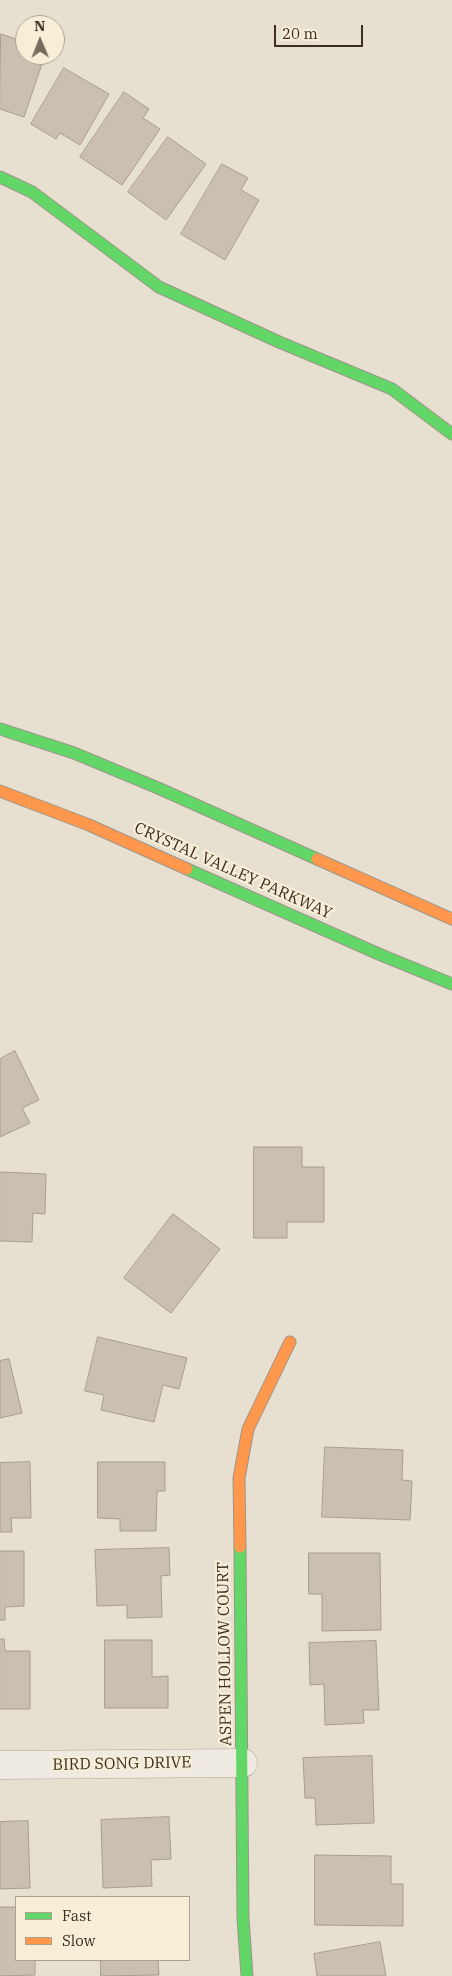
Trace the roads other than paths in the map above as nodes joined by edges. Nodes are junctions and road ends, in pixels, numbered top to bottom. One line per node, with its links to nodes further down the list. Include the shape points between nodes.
1 (0, 177): 2 (street, via 32,192 160,287 392,389)
2 (452, 434)
3 (0, 729): 5 (street, via 74,753)
4 (0, 791): 6 (street, CRYSTAL VALLEY PARKWAY, via 89,825)
5 (452, 919)
6 (452, 984)
7 (290, 1342): 8 (street, ASPEN HOLLOW COURT, via 248,1429 239,1478)
8 (243, 1763): 9 (street, BIRD SONG DRIVE); 10 (street, ASPEN HOLLOW COURT, via 243,1918)
9 (0, 1765)
10 (248, 1976)

